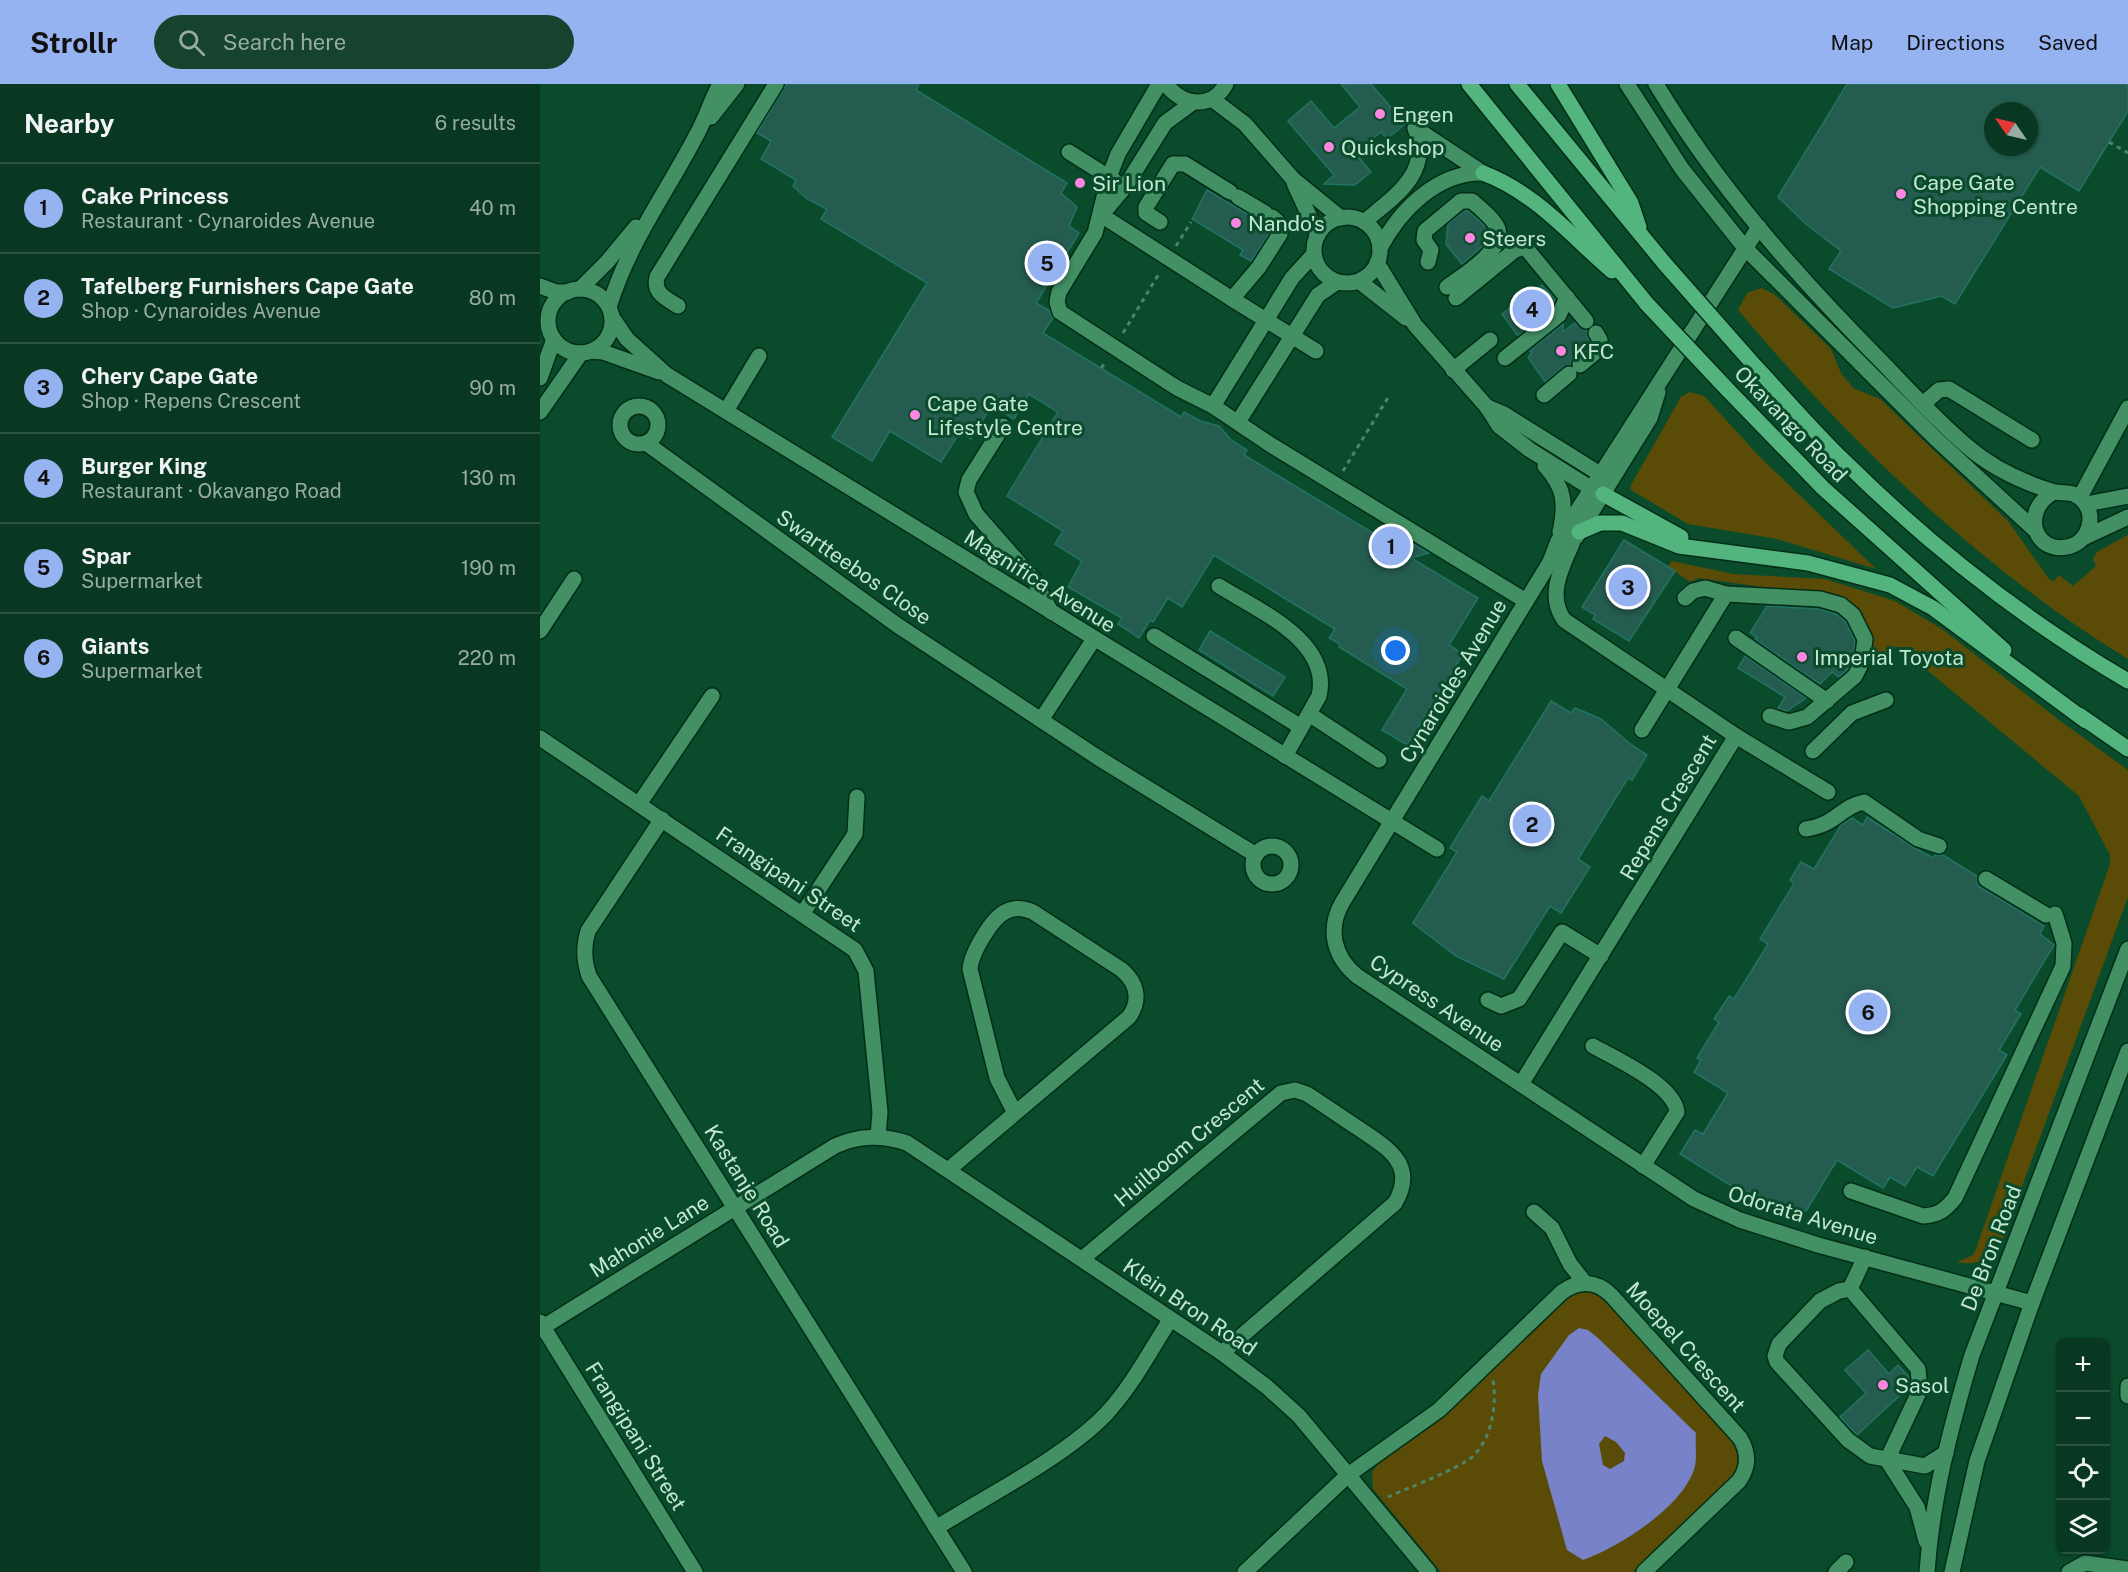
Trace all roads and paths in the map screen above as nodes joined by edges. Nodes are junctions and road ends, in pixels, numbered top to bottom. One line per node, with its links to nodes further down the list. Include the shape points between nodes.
1 (720, 84): 15 (street)
2 (737, 84): 15 (street)
3 (776, 84): 44 (street, via 657,277 659,293)
4 (1159, 84): 20 (street)
5 (1166, 84): 13 (street, via 1173,94)
6 (1469, 84): 41 (main road, Okavango Road)
7 (1517, 84): 31 (main road, Okavango Road)
8 (1558, 84): 31 (main road, via 1631,203)
9 (1627, 84): 32 (street, via 1682,169)
10 (1656, 84): 29 (street, via 1689,135)
11 (1226, 85): 12 (street); 14 (street)
12 (1212, 99): 13 (street); 14 (street)
13 (1192, 103): 22 (street, via 1165,123)
14 (1245, 124): 21 (street)
15 (697, 134): 23 (street)
16 (2109, 142): 18 (path)
17 (1069, 152): 20 (street)
18 (2128, 153)
19 (1483, 173): 28 (street, via 1415,128 1420,158 1412,178); 34 (street, via 1456,176 1436,186 1392,224); 41 (main road, via 1509,184 1542,206)
20 (1109, 177): 22 (street); 24 (street)
21 (1293, 179): 25 (street); 30 (street)
22 (1125, 187): 24 (street)
23 (657, 201): 40 (street, via 607,262); 45 (street, via 620,271)
24 (1101, 216): 35 (street); 52 (street, via 1057,297 1060,312)
25 (1341, 218): 28 (street); 30 (street)
26 (1160, 222): 43 (street, via 1146,213 1146,207 1173,164 1185,164 1278,223 1281,231 1259,267)
27 (1191, 222): 35 (path)
28 (1364, 222): 34 (street, via 1375,233)
29 (1759, 227): 32 (street, Cynaroides Avenue); 63 (street, via 1836,315)
30 (1318, 235): 33 (street)
31 (1642, 236): 94 (main road, Okavango Road, bridge, via 1843,461 1923,535 1995,594)
32 (1745, 249): 75 (street, Cynaroides Avenue, via 1660,385 1650,417); 80 (street, via 1935,438)
33 (1314, 254): 38 (street, via 1320,268); 47 (street, via 1292,278)
34 (1379, 256): 37 (street, via 1367,277); 48 (street)
35 (1168, 259): 43 (street); 52 (path)
36 (1428, 262): 42 (street, via 1431,250 1424,240 1425,231 1461,201 1472,201 1495,224 1499,238 1494,249 1452,293 1525,247)
37 (1359, 281): 38 (street); 48 (street)
38 (1337, 282): 49 (street, via 1318,295)
39 (540, 286): 40 (street, via 556,292)
40 (574, 291): 45 (street, via 591,291 602,297); 46 (street)
41 (1635, 291): 102 (main road, Okavango Road, bridge, via 1786,451 1864,526)
42 (1567, 297): 56 (street, via 1559,315); 61 (street, via 1600,340 1598,350)
43 (1232, 299): 47 (street)
44 (678, 306)
45 (610, 312): 54 (street, via 608,338); 59 (street, Magnifica Avenue, via 627,339)
46 (544, 316): 50 (street)
47 (1266, 320): 49 (street); 64 (street)
48 (1416, 325): 58 (street)
49 (1292, 336): 53 (street); 69 (street)
50 (554, 339): 54 (street, via 561,347); 60 (street)
51 (1490, 340): 58 (street)
52 (1114, 348): 57 (path); 64 (street)
53 (1316, 351)
54 (586, 352): 59 (street, Magnifica Avenue, via 603,352); 68 (street)
55 (759, 356): 67 (street)
56 (1505, 358)
57 (1101, 368)
58 (1453, 370): 65 (street)
59 (667, 375): 67 (street, Magnifica Avenue)
60 (540, 378)
61 (1544, 395)
62 (1389, 396): 74 (path)
63 (1923, 404): 71 (street, via 1939,390 1949,389); 76 (street, via 1979,457)
64 (1213, 406): 69 (street)
65 (1486, 407): 73 (street, via 1499,426); 75 (street, via 1504,414)
66 (2128, 408): 78 (street)
67 (726, 411): 89 (street, Magnifica Avenue)
68 (540, 412)
69 (1238, 422): 74 (street)
70 (1003, 426): 89 (street, via 969,480 966,492 976,514 1034,580)
71 (2032, 440)
72 (646, 443): 101 (street, Swartteebos Close, via 897,625)
73 (1530, 450): 75 (street); 82 (street, via 1562,488)
74 (1335, 484): 88 (street)
75 (1600, 486): 82 (street, Cynaroides Avenue); 82 (street, Cynaroides Avenue); 83 (main road, via 1684,539)
76 (2054, 492): 78 (street, via 2063,491); 80 (street, via 2036,507)
77 (2128, 496): 78 (street)
78 (2083, 500): 81 (street, via 2090,522)
79 (2128, 517): 81 (street)
80 (2035, 530): 81 (street, via 2051,546 2063,548)
81 (2084, 538)
82 (1570, 539): 83 (main road, via 1600,523 1622,523 1679,546); 88 (street, Cynaroides Avenue); 95 (street, Repens Crescent, via 1557,581 1559,613 1569,626)
83 (1718, 550): 102 (main road, via 1808,563 1901,590 1933,608)
84 (574, 579): 90 (street)
85 (1219, 585): 99 (street, via 1300,639 1310,650 1321,685)
86 (1726, 594): 87 (street, via 1698,589); 95 (street); 97 (street, via 1820,599 1841,605 1853,615 1865,639 1862,662 1844,687)
87 (1685, 598)
88 (1526, 601): 115 (street, Cynaroides Avenue)
89 (1051, 612): 93 (street, Magnifica Avenue)
90 (540, 631)
91 (1154, 636): 103 (street)
92 (1736, 638): 97 (street)
93 (1094, 639): 101 (street); 109 (street, Magnifica Avenue)
94 (2128, 681)
95 (1667, 689): 104 (street); 105 (street, Repens Crescent)
96 (712, 696): 113 (street)
97 (1827, 700): 100 (street, via 1797,722)
98 (1886, 700): 108 (street, via 1852,713)
99 (1309, 714): 103 (street); 110 (street)
100 (1770, 716)
101 (1041, 720): 119 (street, Swartteebos Close)
102 (2086, 721): 107 (main road, Okavango Road)
103 (1301, 728): 109 (street)
104 (1642, 730)
105 (1736, 736): 111 (street); 123 (street, Repens Crescent)
106 (540, 738): 113 (street, Frangipani Street)
107 (2128, 749)
108 (1813, 751)
109 (1286, 756): 115 (street, Magnifica Avenue)
110 (1378, 760)
111 (1828, 792)
112 (857, 797): 121 (street, via 855,834)
113 (639, 804): 114 (street, Frangipani Street)
114 (662, 819): 121 (street, Frangipani Street); 133 (street, Kastanje Road, via 588,931 584,961)
115 (1392, 822): 118 (street, Magnifica Avenue); 127 (street, Cypress Avenue, via 1337,912 1337,952 1357,976)
116 (1806, 829): 117 (street, via 1827,824 1849,807 1864,802 1909,834)
117 (1939, 846)
118 (1437, 849)
119 (1256, 855)
120 (1986, 879): 132 (street, via 2050,914 2064,943 2063,966 1955,1198 1946,1209 1923,1216)
121 (803, 913): 129 (street, Frangipani Street, via 851,946 866,971)
122 (2128, 948): 139 (street, De Bron Road)
123 (1601, 956): 124 (street, via 1562,932 1520,999 1501,1006); 127 (street, Repens Crescent)
124 (1488, 1000)
125 (1593, 1046): 130 (street, via 1661,1087 1676,1104 1677,1112)
126 (2128, 1051): 140 (street)
127 (1521, 1084): 130 (street, Odorata Avenue)
128 (1015, 1113): 128 (street, via 1128,1017 1137,998 1133,982 1122,970 1033,912 1019,908 998,917 973,954 970,969 997,1078); 131 (street)
129 (879, 1136): 131 (street, Klein Bron Road, via 907,1143); 133 (street, Mahonie Lane, via 856,1138 835,1146)
130 (1642, 1166): 135 (street, Odorata Avenue, via 1694,1199 1740,1221)
131 (948, 1170): 136 (street, Klein Bron Road)
132 (1851, 1191)
133 (735, 1207): 142 (street, Mahonie Lane); 151 (street, Kastanje Road)
134 (1534, 1212): 137 (street, via 1552,1228 1570,1264)
135 (1865, 1257): 138 (street); 139 (street, Odorata Avenue)
136 (1082, 1259): 141 (street, Klein Bron Road); 143 (street, Huilboom Crescent, via 1281,1093 1295,1090 1307,1094 1386,1147 1398,1160 1403,1177 1395,1203)
137 (1585, 1283): 144 (street, via 1562,1292); 158 (street, Moepel Crescent, via 1600,1286 1611,1295 1740,1438 1746,1452 1746,1467 1739,1481)
138 (1850, 1289): 148 (street, via 1918,1369 1920,1390); 148 (street, via 1820,1301 1779,1344 1775,1356 1848,1440 1870,1456)
139 (1995, 1293): 140 (street, Odorata Avenue); 147 (street, De Bron Road, via 1969,1366)
140 (2032, 1303): 160 (street, via 1977,1461)
141 (1170, 1320): 143 (street, Klein Bron Road); 151 (street, via 1123,1394 1105,1414 1063,1449)
142 (541, 1326): 154 (street, Frangipani Street)
143 (1222, 1353): 149 (street, Klein Bron Road, via 1299,1416)
144 (1490, 1362): 149 (street, via 1439,1410); 150 (path, via 1496,1407 1482,1446 1471,1458)
145 (2128, 1386): 146 (street)
146 (2128, 1396)
147 (1946, 1453): 148 (street, via 1924,1466); 152 (street, De Bron Road)
148 (1887, 1460): 152 (street, via 1922,1516)
149 (1348, 1475): 150 (street, Klein Bron Road); 156 (street)
150 (1373, 1504): 157 (street, Klein Bron Road)
151 (936, 1528): 155 (street, Kastanje Road)
152 (1928, 1552): 159 (street, De Bron Road)
153 (2128, 1569): 161 (street, via 2085,1563)
154 (695, 1572)
155 (964, 1572)
156 (1245, 1572)
157 (1430, 1572)
158 (1644, 1572)
159 (1927, 1572)
160 (1952, 1572)
161 (2068, 1572)

